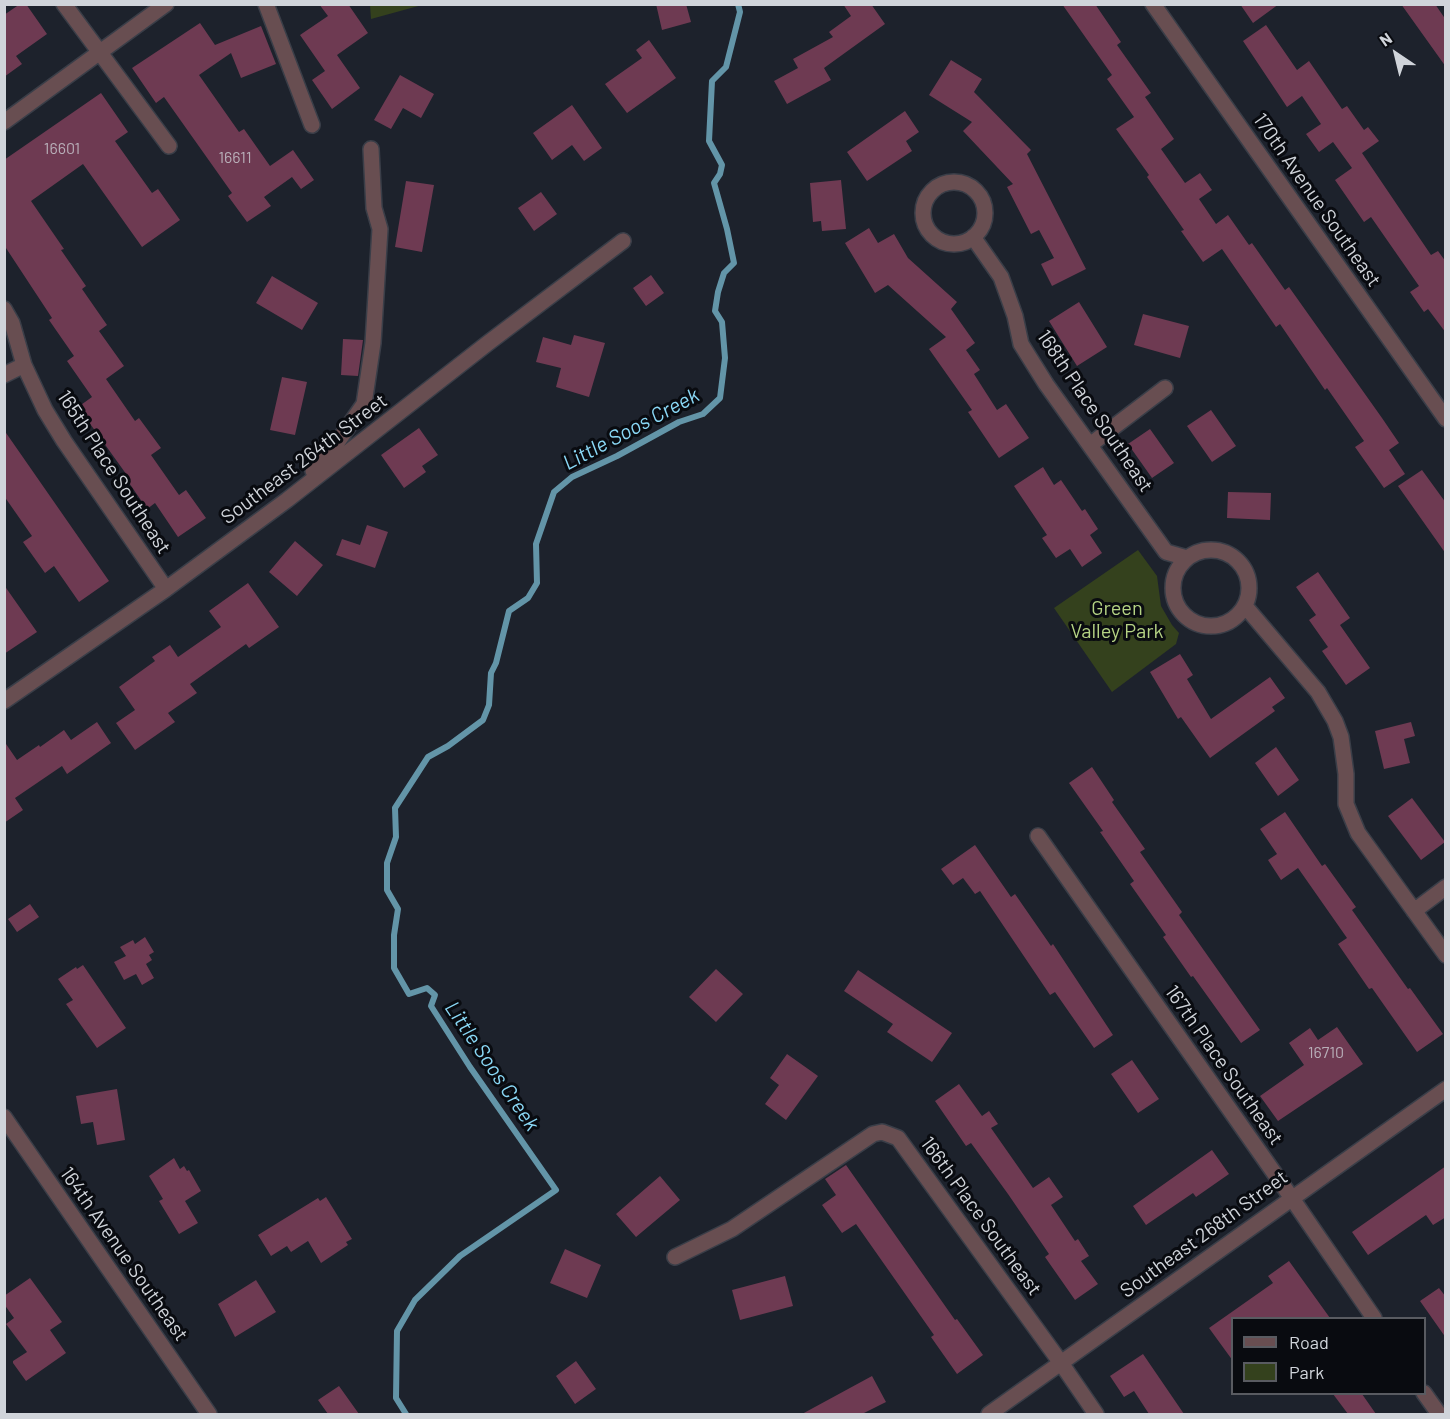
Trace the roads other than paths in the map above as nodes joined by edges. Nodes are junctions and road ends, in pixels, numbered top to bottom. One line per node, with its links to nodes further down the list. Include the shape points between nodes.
1 (64, 4): 5 (street)
2 (166, 4): 5 (street)
3 (266, 4): 7 (street)
4 (1153, 4): 16 (street, 170th Avenue Southeast)
5 (101, 52): 6 (street); 8 (street)
6 (4, 122)
7 (312, 125)
8 (169, 146)
9 (371, 150): 18 (street, via 374,208 380,229 373,343 364,404 332,450)
10 (974, 237): 10 (street, via 985,211 977,192 949,182 931,192 922,210 927,231 954,245); 17 (street, 168th Place Southeast, via 1002,277 1021,345)
11 (623, 241): 18 (street, Southeast 264th Street)
12 (4, 309): 13 (street, 165th Place Southeast)
13 (24, 365): 14 (street); 20 (street, 165th Place Southeast, via 64,441)
14 (4, 375)
15 (1165, 388): 17 (street)
16 (1446, 419)
17 (1089, 446): 19 (street, 168th Place Southeast, via 1166,552)
18 (287, 500): 20 (street, Southeast 264th Street)
19 (1187, 558): 21 (street, via 1212,550 1236,558 1249,581 1250,594); 21 (street, via 1174,579 1173,591 1182,614 1192,622 1216,627 1233,620)
20 (166, 589): 22 (street, Southeast 264th Street)
21 (1245, 606): 25 (street, via 1318,692 1335,721 1346,774 1346,804 1358,833)
22 (4, 701)
23 (1038, 836): 29 (street, 167th Place Southeast)
24 (1446, 887): 25 (street)
25 (1414, 911): 26 (street)
26 (1446, 955)
27 (1446, 1089): 29 (street, Southeast 268th Street)
28 (4, 1117): 34 (street, 164th Avenue Southeast)
29 (1291, 1197): 31 (street, 167th Place Southeast); 32 (street, Southeast 268th Street)
30 (675, 1257): 32 (street, 166th Place Southeast, via 732,1229 873,1134 882,1132 898,1138)
31 (1373, 1317)
32 (1061, 1363): 35 (street, Southeast 268th Street); 36 (street, 166th Place Southeast)
33 (1426, 1394): 37 (street)
34 (209, 1414)
35 (988, 1414)
36 (1096, 1414)
37 (1439, 1414)

